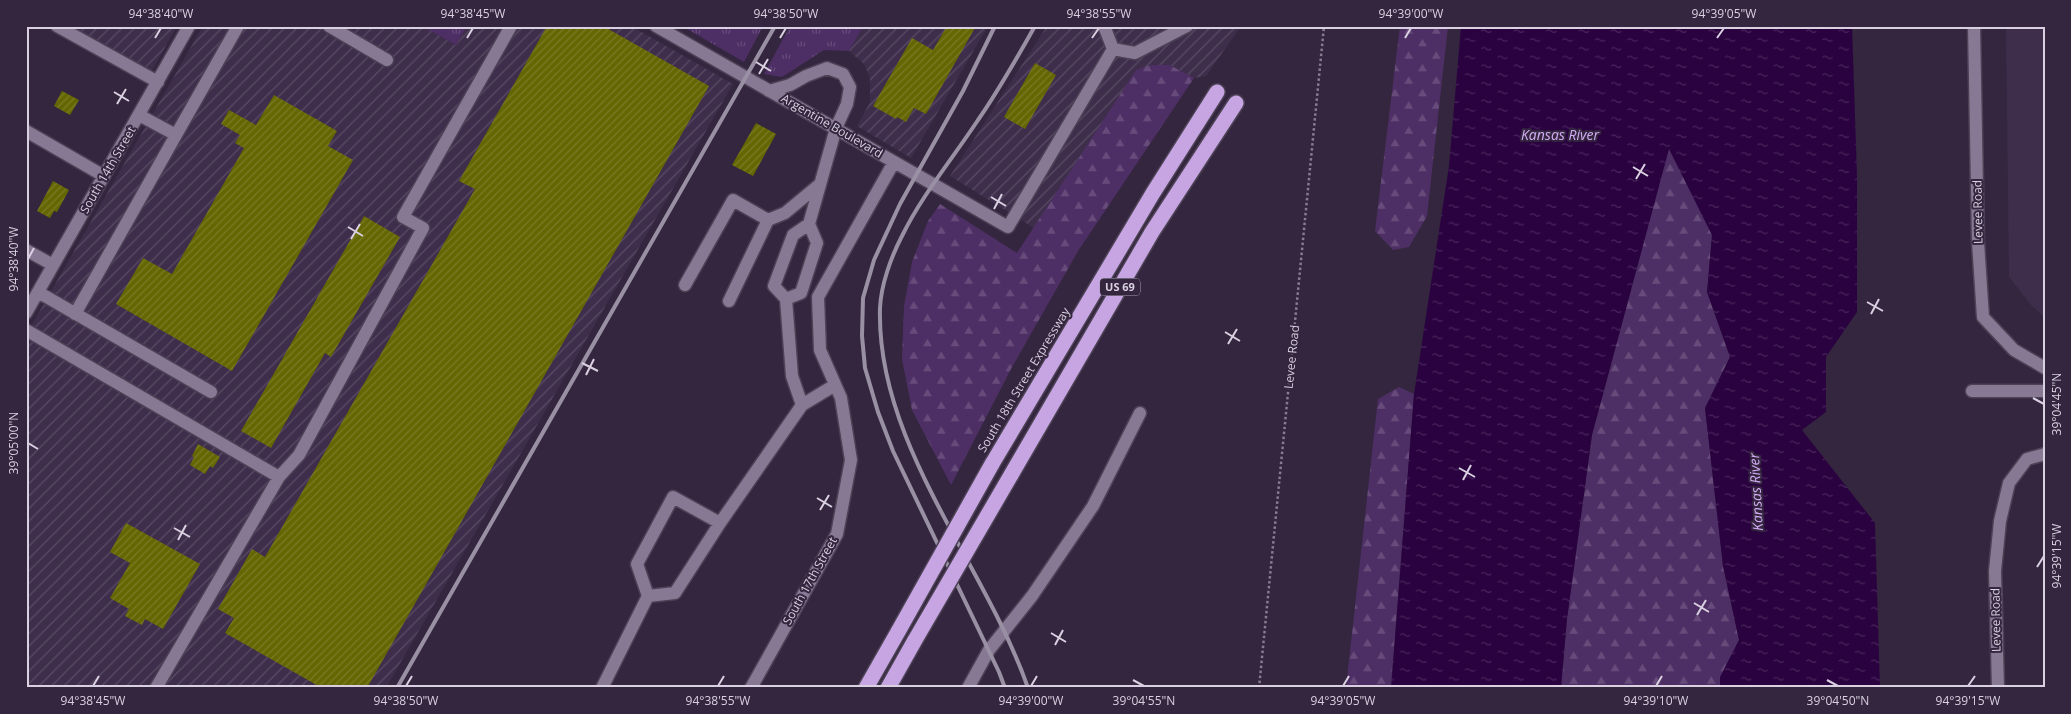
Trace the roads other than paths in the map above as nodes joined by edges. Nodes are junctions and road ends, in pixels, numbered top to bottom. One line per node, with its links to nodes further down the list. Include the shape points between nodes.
1 (190, 26): 12 (street, South 14th Street)
2 (238, 26): 19 (street)
3 (329, 26): 11 (street)
4 (511, 26): 42 (street, via 403,217 422,228 299,455)
5 (656, 26): 13 (street, Argentine Boulevard)
6 (1104, 26): 10 (street)
7 (1187, 26): 10 (street, via 1135,53)
8 (1974, 26): 34 (street, Levee Road, via 1978,242 1983,317 2014,350)
9 (65, 28): 12 (street)
10 (1113, 49): 20 (street, Argentine Boulevard, via 1008,227)
11 (387, 60)
12 (158, 82): 16 (street, South 14th Street)
13 (769, 91): 17 (street, Argentine Boulevard); 17 (street, via 827,68 843,74 850,87 848,104)
14 (1217, 92): 48 (highway, South 18th Street Expressway / US 69, bridge, via 1153,192 992,464)
15 (1236, 103): 49 (highway, US 69, bridge, via 1152,232)
16 (139, 115): 19 (street); 21 (street, South 14th Street)
17 (836, 128): 20 (street, Argentine Boulevard); 22 (street)
18 (26, 131): 21 (street)
19 (176, 136): 32 (street)
20 (894, 162): 35 (street, South 17th Street, via 818,297 820,350)
21 (104, 176): 26 (street, South 14th Street)
22 (820, 184): 23 (street, via 785,212); 24 (street)
23 (768, 220): 27 (street, via 733,200); 30 (street)
24 (809, 224): 29 (street, via 817,242 801,293); 29 (street, via 793,235 774,286)
25 (26, 250): 26 (street)
26 (53, 265): 28 (street, South 14th Street)
27 (685, 285)
28 (38, 292): 31 (street, South 14th Street); 32 (street)
29 (786, 299): 39 (street, via 792,376)
30 (728, 301)
31 (26, 313)
32 (76, 314): 38 (street)
33 (26, 330): 42 (street)
34 (2045, 368)
35 (835, 385): 39 (street); 47 (street, South 17th Street, via 841,398 852,460 836,534)
36 (2045, 390): 37 (street)
37 (1972, 391)
38 (211, 392)
39 (802, 405): 43 (street)
40 (1140, 413): 50 (street, via 1093,506 1032,596 989,650)
41 (2045, 454): 51 (street, Levee Road, via 2027,459 2009,483 2000,521 1995,571)
42 (279, 477): 45 (street)
43 (720, 523): 44 (street, via 676,594); 44 (street, via 673,497 637,564)
44 (648, 596): 46 (street)
45 (156, 688)
46 (602, 688)
47 (751, 688)
48 (866, 688)
49 (888, 688)
50 (968, 688)
51 (1998, 688)

